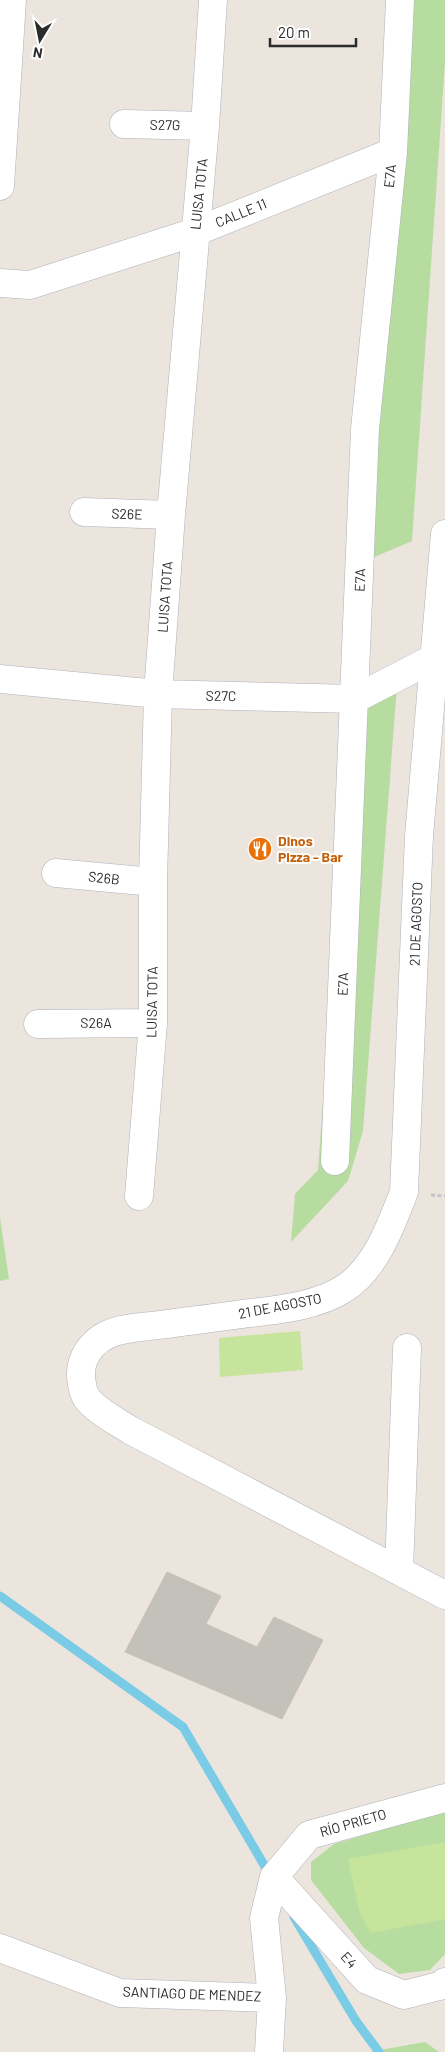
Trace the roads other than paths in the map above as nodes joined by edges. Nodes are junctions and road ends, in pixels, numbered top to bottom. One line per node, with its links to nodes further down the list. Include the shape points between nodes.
1 (12, 0): 7 (street)
2 (213, 0): 5 (street, LUISA TOTA)
3 (400, 0): 6 (street, E7A)
4 (124, 124): 5 (street, S27G)
5 (205, 126): 8 (street, LUISA TOTA)
6 (393, 152): 8 (street, CALLE 11); 16 (street, E7A, via 365,429)
7 (0, 186)
8 (195, 232): 9 (street, CALLE 11, via 30,285); 11 (street, LUISA TOTA)
9 (0, 283)
10 (84, 512): 11 (street, S26E)
11 (171, 515): 15 (street, LUISA TOTA)
12 (445, 534): 13 (street, 21 DE AGOSTO)
13 (439, 654): 16 (street, S27C); 24 (street, 21 DE AGOSTO, via 419,836 405,1184 392,1222 362,1272 345,1288 320,1300 276,1310 115,1332 91,1346 81,1366 83,1390 98,1410 130,1430)
14 (0, 678): 15 (street, S27C)
15 (158, 694): 16 (street, S27C); 18 (street, LUISA TOTA)
16 (355, 699): 21 (street, E7A)
17 (56, 873): 18 (street, S26B)
18 (152, 882): 19 (street, LUISA TOTA)
19 (153, 1023): 20 (street, S26A); 22 (street, LUISA TOTA)
20 (38, 1024)
21 (335, 1161)
22 (139, 1196)
23 (407, 1348): 24 (street)
24 (399, 1571): 25 (street, 21 DE AGOSTO)
25 (445, 1595)
26 (445, 1798): 27 (street, RÍO PRIETO, via 309,1836)
27 (274, 1877): 29 (street, E4, via 367,1980 404,1995); 30 (street, RÍO PRIETO, via 264,1918)
28 (0, 1948): 30 (street, SANTIAGO DE MENDEZ, via 120,1993)
29 (445, 1982)
30 (272, 1998): 31 (street, RÍO PRIETO)
31 (269, 2052)

